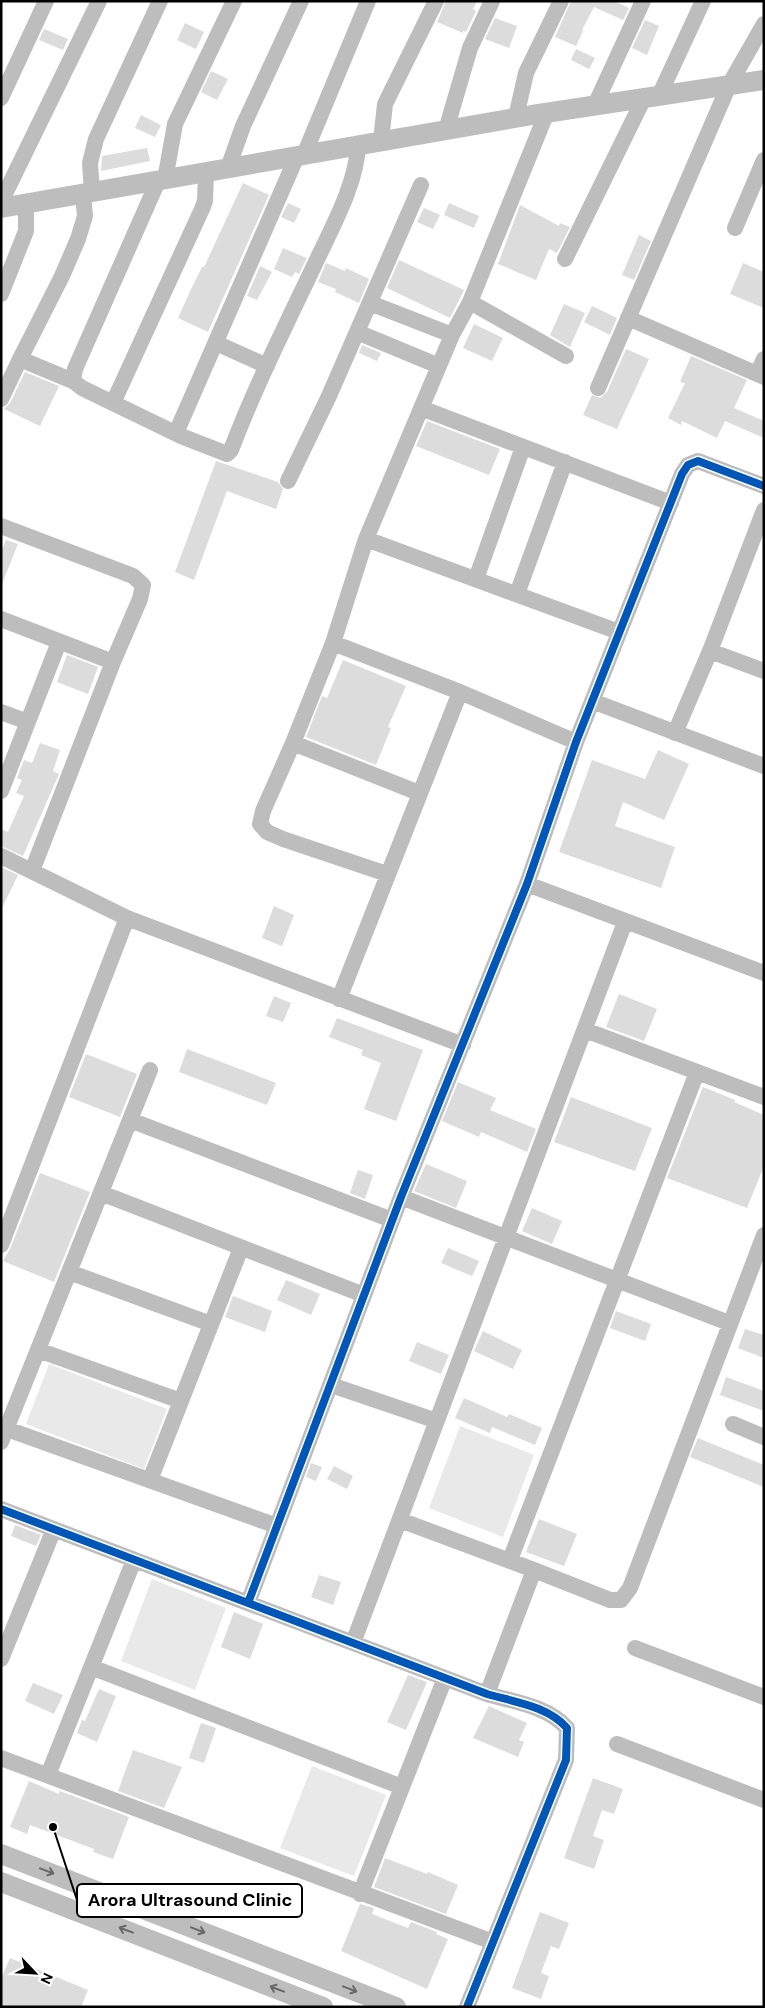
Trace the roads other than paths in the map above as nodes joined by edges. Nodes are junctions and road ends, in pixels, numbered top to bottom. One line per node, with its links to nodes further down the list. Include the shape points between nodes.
1 (46, 1): 16 (street)
2 (99, 1): 30 (street)
3 (160, 1): 29 (street, via 96,139)
4 (234, 1): 27 (street, via 175,124)
5 (301, 1): 25 (street, via 243,126)
6 (368, 1): 23 (street)
7 (436, 1): 21 (street, via 385,104)
8 (492, 1): 20 (street, via 470,48)
9 (561, 1): 19 (street, via 526,73)
10 (643, 1): 17 (street)
11 (702, 1): 15 (street)
12 (764, 24): 14 (street)
13 (764, 80): 14 (street)
14 (729, 85): 15 (street); 38 (street)
15 (652, 97): 17 (street); 34 (street)
16 (1, 98)
17 (594, 105): 18 (street)
18 (547, 112): 19 (street); 36 (street)
19 (516, 118): 20 (street)
20 (446, 130): 21 (street)
21 (381, 141): 22 (street)
22 (358, 146): 23 (street); 45 (street, via 358,158 342,206)
23 (300, 156): 25 (street); 41 (street)
24 (764, 160): 33 (street)
25 (228, 168): 26 (street)
26 (206, 172): 27 (street); 51 (street, via 202,209)
27 (161, 180): 29 (street); 48 (street, via 75,369)
28 (421, 185): 37 (street)
29 (88, 193): 31 (street); 44 (street, via 78,238)
30 (1, 202)
31 (26, 204): 32 (street); 35 (street, via 26,231)
32 (1, 208)
33 (736, 228)
34 (565, 259)
35 (1, 294)
36 (470, 302): 40 (street); 42 (street)
37 (370, 303): 39 (street); 40 (street)
38 (628, 318): 47 (street); 49 (street)
39 (357, 332): 46 (street); 56 (street)
40 (452, 335): 46 (street)
41 (216, 343): 45 (street); 53 (street)
42 (566, 356)
43 (764, 359): 47 (street)
44 (20, 360): 48 (street); 50 (street)
45 (267, 366): 53 (street, via 228,453)
46 (439, 366): 52 (street)
47 (760, 376)
48 (73, 381): 51 (street)
49 (598, 388)
50 (1, 399)
51 (113, 403): 53 (street)
52 (421, 408): 54 (street); 61 (street)
53 (176, 433)
54 (523, 447): 55 (street); 63 (street)
55 (565, 462): 58 (street); 64 (street)
56 (288, 481)
57 (764, 486): 58 (street, via 698,461 688,465 682,474)
58 (671, 503): 66 (street)
59 (764, 510): 62 (street)
60 (1, 526): 70 (street, via 133,576 143,585 140,600)
61 (366, 538): 63 (street); 68 (street)
62 (758, 538): 69 (street)
63 (476, 579): 64 (street)
64 (517, 594): 66 (street)
65 (1, 619): 67 (street)
66 (619, 632): 73 (street)
67 (59, 642): 70 (street); 75 (street)
68 (332, 643): 72 (street); 78 (street)
69 (710, 651): 71 (street); 76 (street)
70 (113, 662): 83 (street)
71 (764, 671)
72 (460, 692): 77 (street); 81 (street)
73 (592, 701): 76 (street); 77 (street)
74 (1, 712): 75 (street)
75 (28, 722): 80 (street)
76 (674, 733): 79 (street)
77 (576, 742): 85 (street)
78 (293, 743): 81 (street); 84 (street, via 260,824 266,832 283,839)
79 (764, 766)
80 (1, 791)
81 (419, 793): 84 (street)
82 (1, 856): 83 (street)
83 (32, 872): 86 (street)
84 (387, 874): 89 (street)
85 (527, 884): 87 (street); 91 (street)
86 (127, 918): 89 (street); 101 (street)
87 (625, 922): 88 (street); 90 (street)
88 (764, 973)
89 (339, 1000): 91 (street)
90 (585, 1030): 93 (street); 100 (street)
91 (463, 1045): 97 (street)
92 (150, 1070): 95 (street)
93 (697, 1072): 94 (street); 104 (street)
94 (764, 1097)
95 (130, 1120): 96 (street); 98 (street)
96 (101, 1194): 102 (street); 103 (street)
97 (401, 1197): 98 (street); 100 (street)
98 (392, 1220): 105 (street)
99 (764, 1235): 107 (street)
100 (506, 1237): 104 (street); 111 (street)
101 (1, 1245)
102 (241, 1248): 105 (street); 106 (street)
103 (69, 1272): 106 (street); 108 (street)
104 (617, 1280): 107 (street); 121 (street)
105 (364, 1295): 109 (street)
106 (211, 1324): 110 (street)
107 (729, 1324): 122 (street, via 630,1588 621,1600 610,1600)
108 (38, 1350): 110 (street); 113 (street)
109 (331, 1385): 111 (street); 118 (street)
110 (181, 1401): 115 (street)
111 (437, 1421): 117 (street)
112 (733, 1424): 114 (street)
113 (4, 1436): 115 (street)
114 (764, 1437)
115 (150, 1480): 118 (street)
116 (1, 1509): 119 (street)
117 (400, 1520): 121 (street); 124 (street)
118 (277, 1526): 123 (street)
119 (54, 1529): 120 (street); 126 (street)
120 (134, 1560): 123 (street); 127 (street)
121 (510, 1560): 122 (street)
122 (534, 1570): 129 (street)
123 (248, 1603): 124 (street)
124 (353, 1643): 128 (street)
125 (635, 1648): 130 (street)
126 (1, 1659)
127 (92, 1667): 133 (street); 134 (street)
128 (445, 1678): 129 (street); 134 (street)
129 (487, 1694): 139 (street, via 560,1719 567,1728 568,1742 566,1760)
130 (764, 1697)
131 (617, 1744): 135 (street)
132 (1, 1758): 133 (street)
133 (48, 1776): 138 (street)
134 (402, 1787): 138 (street)
135 (764, 1800)
136 (1, 1854): 141 (street, one-way to 141)
137 (1, 1882): 140 (street, one-way to 137)
138 (360, 1894): 139 (street)
139 (493, 1942): 142 (street)
140 (323, 2007)
141 (396, 2007)
142 (467, 2007)

